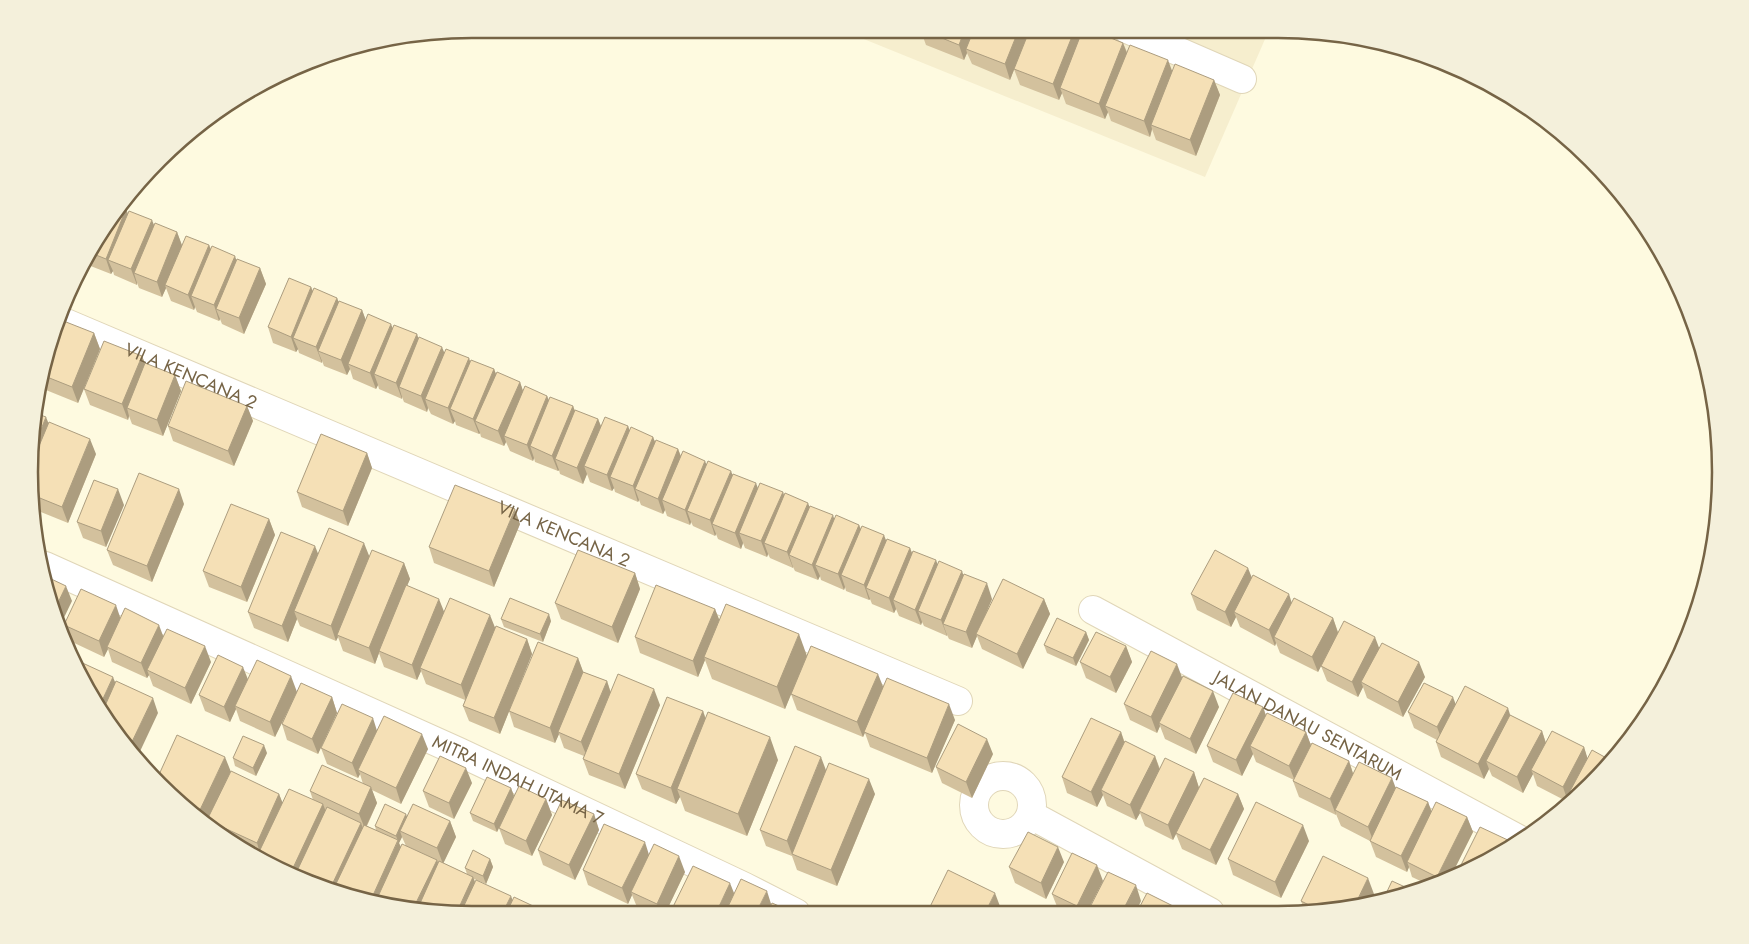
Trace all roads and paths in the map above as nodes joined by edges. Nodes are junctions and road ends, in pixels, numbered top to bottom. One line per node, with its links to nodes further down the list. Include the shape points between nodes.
1 (1146, 38): 2 (street)
2 (1242, 78)
3 (64, 323): 6 (street, VILA KENCANA 2)
4 (48, 567): 9 (street, MITRA INDAH UTAMA 7, via 459,752)
5 (1093, 610): 8 (street, JALAN DANAU SENTARUM)
6 (958, 701)
7 (1031, 815): 10 (street)
8 (1513, 836)
9 (782, 906)
10 (1199, 906)

